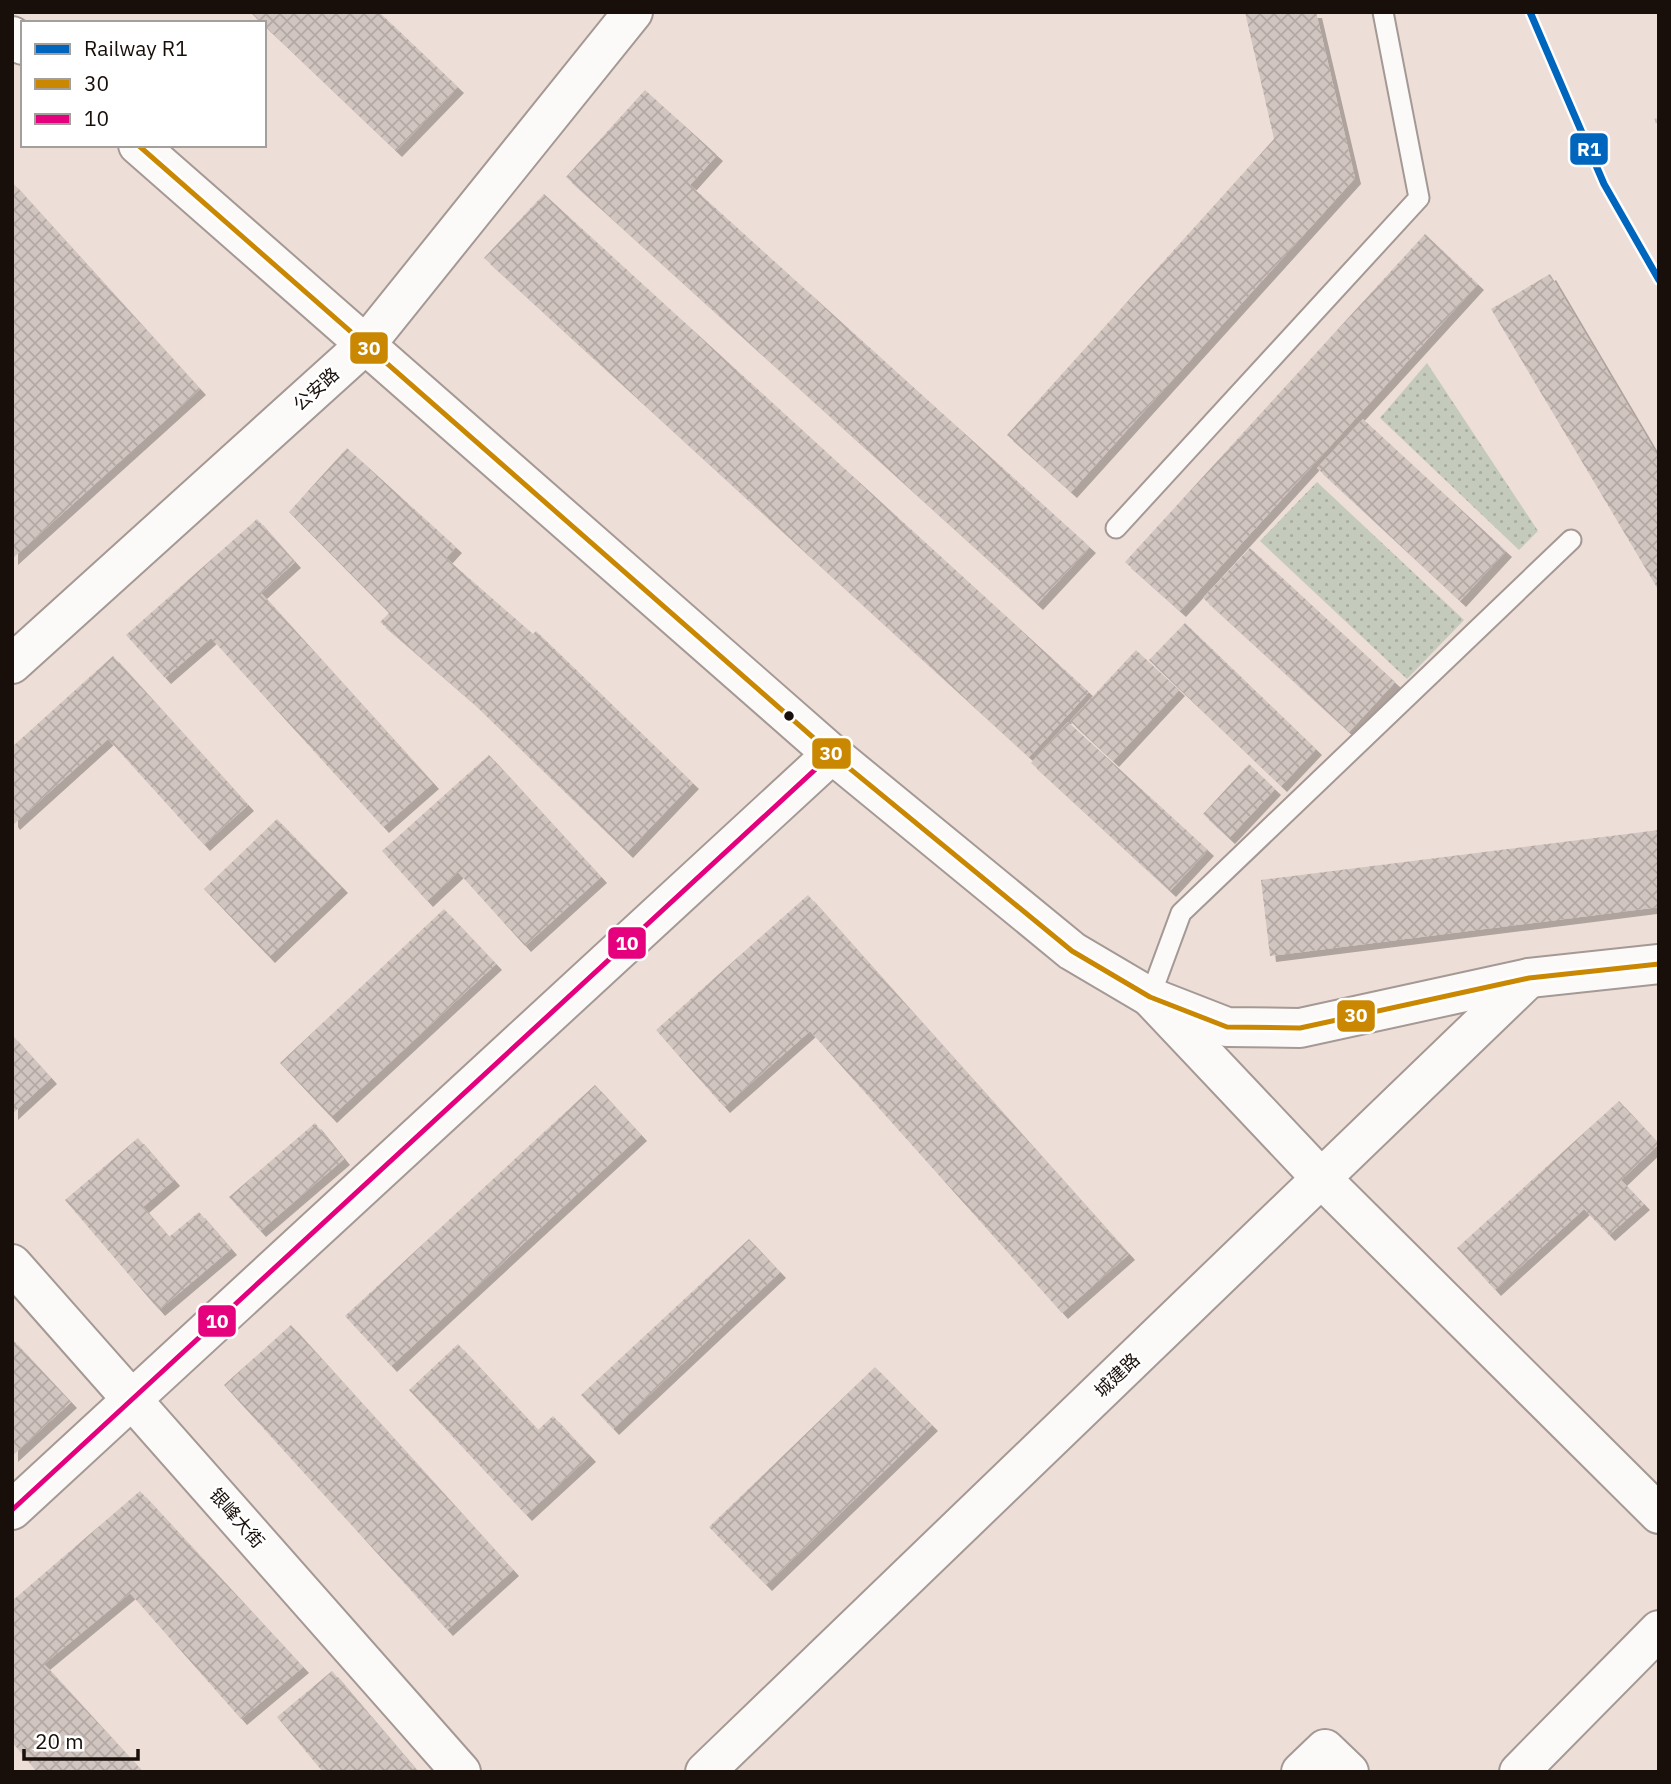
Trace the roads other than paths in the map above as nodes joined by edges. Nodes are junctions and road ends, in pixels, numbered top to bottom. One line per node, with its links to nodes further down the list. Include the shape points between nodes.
1 (633, 12): 4 (street, 公安路)
2 (1384, 12): 5 (lane, via 1419,198)
3 (140, 147): 4 (street)
4 (367, 343): 7 (street, 公安路); 8 (street)
5 (1116, 528)
6 (1571, 540): 11 (lane, via 1181,913)
7 (12, 664)
8 (832, 754): 11 (street, via 1073,951); 14 (street)
9 (1659, 964): 10 (street)
10 (1529, 978): 11 (street, via 1300,1028 1227,1027); 12 (street, 城建路)
11 (1150, 997): 12 (street)
12 (1321, 1178): 16 (street); 19 (street, 城建路)
13 (12, 1264): 14 (street, 银峰大街)
14 (132, 1400): 15 (street); 18 (street, 银峰大街)
15 (12, 1510)
16 (1659, 1514)
17 (1659, 1630): 22 (street)
18 (461, 1772)
19 (705, 1772)
20 (1301, 1772): 21 (street, via 1325,1749)
21 (1349, 1772)
22 (1519, 1772)

